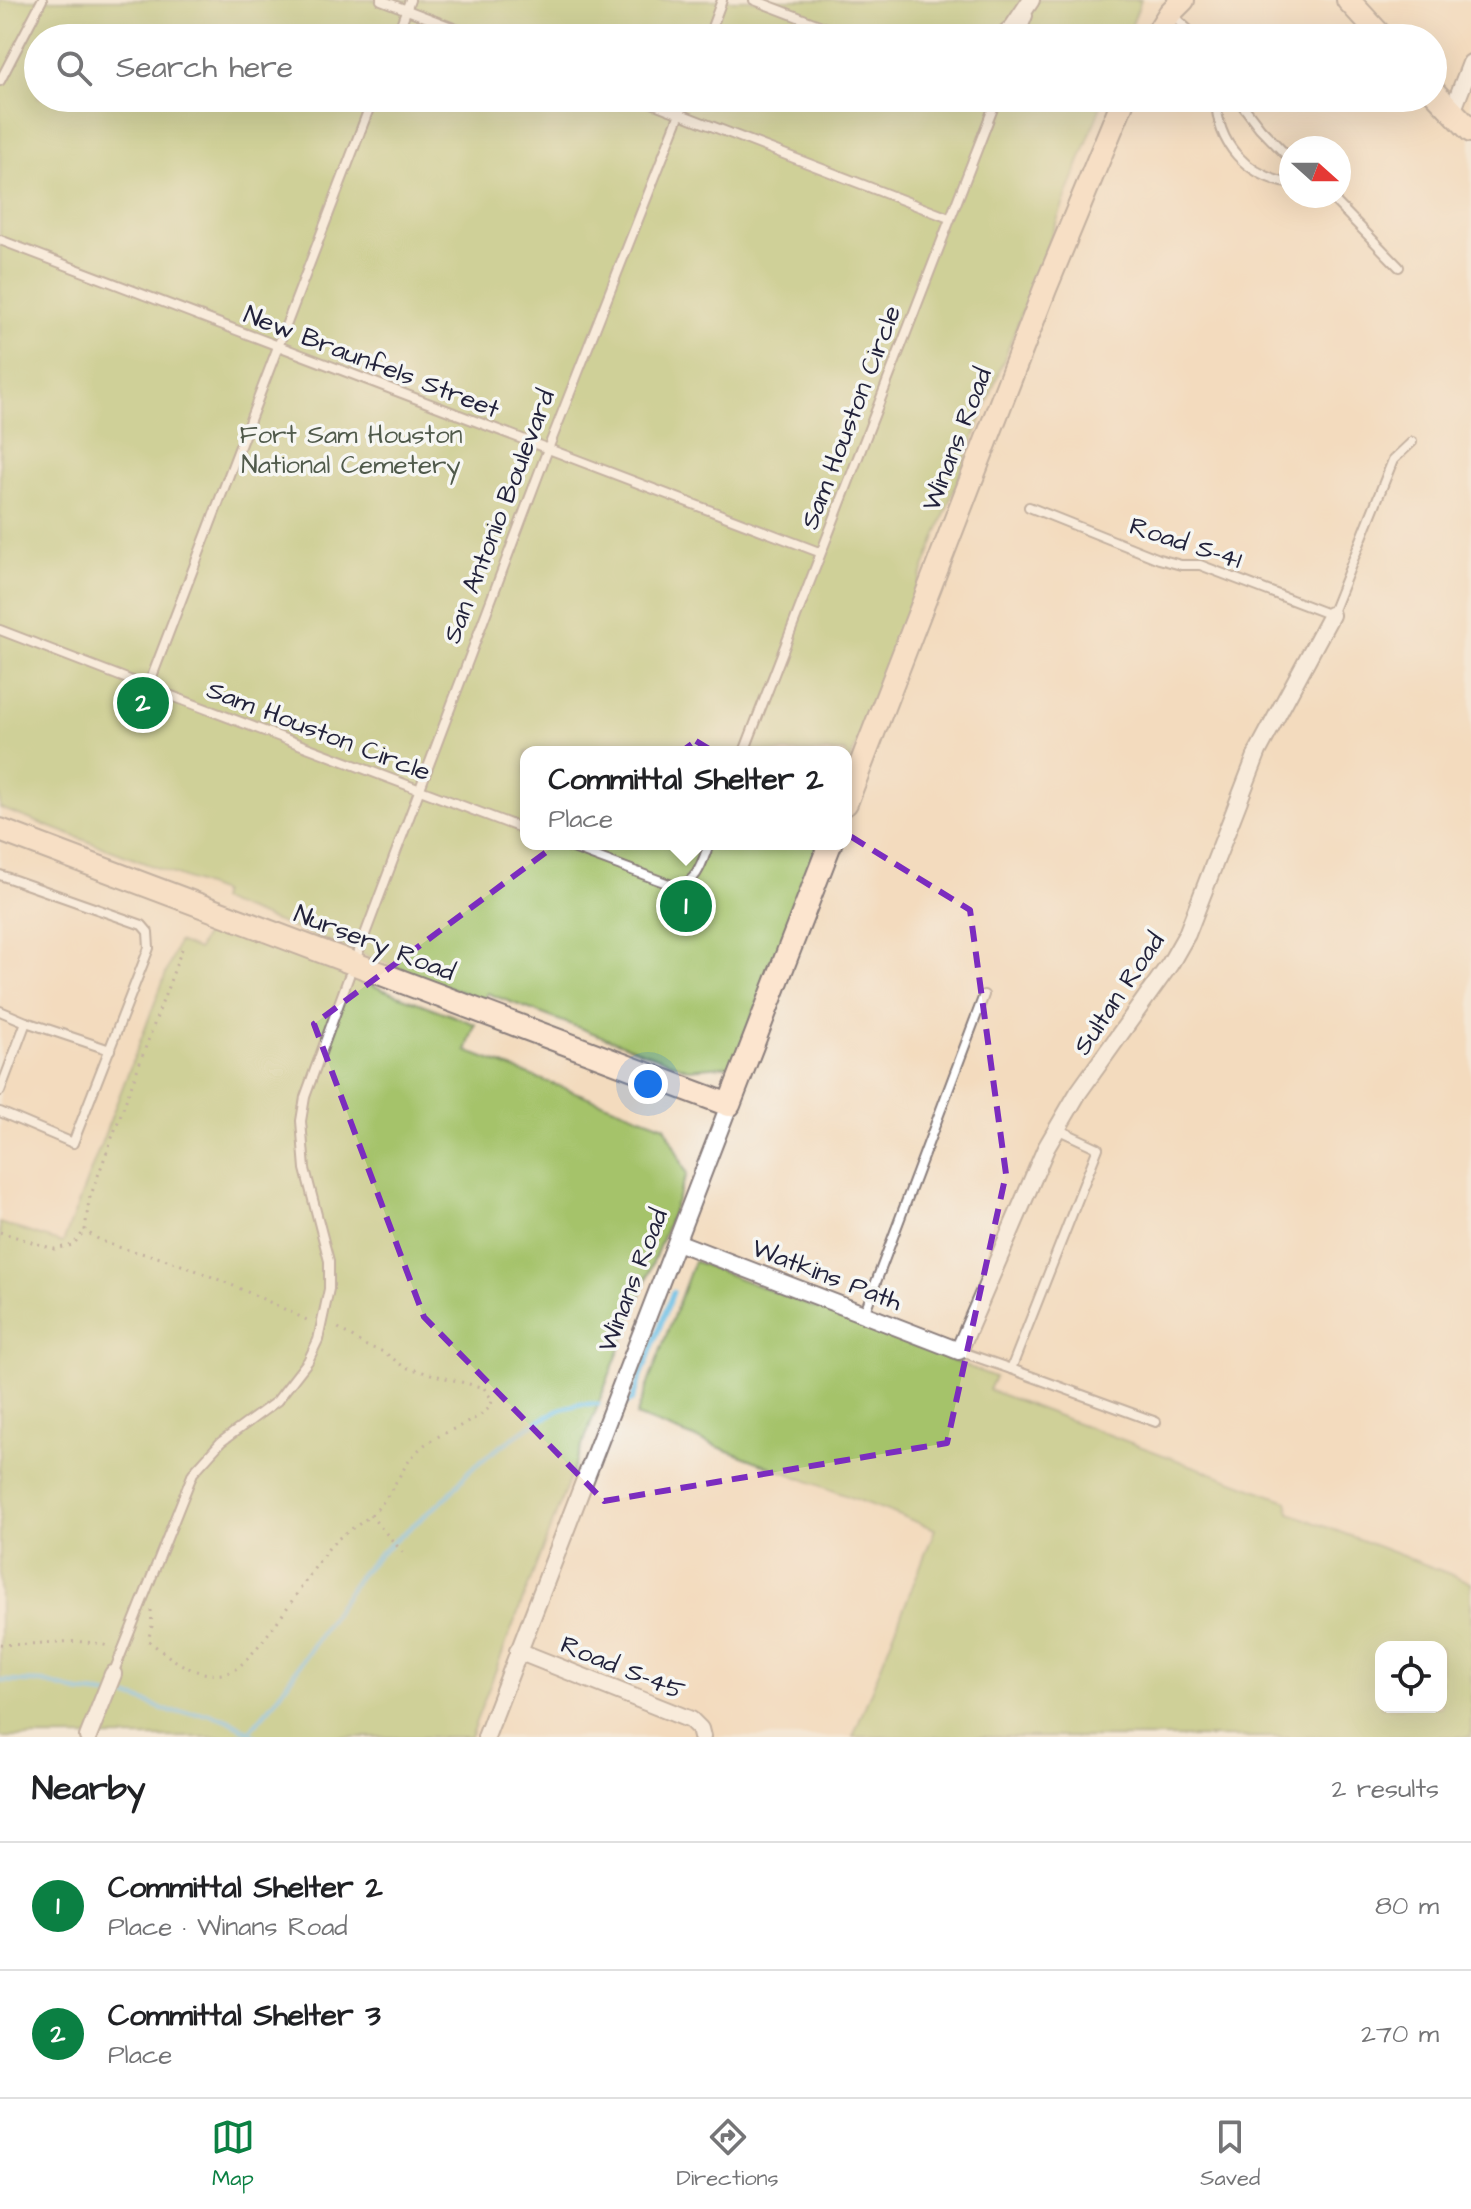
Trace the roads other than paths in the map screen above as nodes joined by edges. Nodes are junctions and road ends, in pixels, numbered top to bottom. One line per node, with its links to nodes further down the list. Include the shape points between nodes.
1 (42, 0): 10 (lane)
2 (381, 0): 9 (lane)
3 (410, 0): 9 (lane)
4 (722, 0): 13 (lane)
5 (754, 0): 14 (lane)
6 (1032, 0): 15 (street); 16 (lane)
7 (1348, 0): 19 (street)
8 (1176, 7): 17 (street); 18 (lane)
9 (406, 10): 11 (lane); 12 (lane)
10 (30, 24)
11 (401, 24)
12 (443, 24)
13 (713, 24)
14 (817, 24)
15 (1015, 24)
16 (1024, 24)
17 (1164, 24)
18 (1188, 24)
19 (1370, 24)
20 (24, 35): 22 (lane)
21 (1471, 63): 30 (street)
22 (0, 81)
23 (1447, 106): 30 (street)
24 (368, 112): 39 (lane)
25 (675, 112): 31 (lane)
26 (991, 112): 36 (lane, Sam Houston Circle)
27 (1118, 112): 48 (street, Winans Road)
28 (1216, 112): 34 (lane, via 1225,141 1241,163)
29 (1248, 112): 33 (lane)
30 (1452, 112): 32 (street)
31 (680, 114): 36 (lane); 41 (lane, San Antonio Boulevard)
32 (1471, 131)
33 (1279, 148)
34 (1279, 181)
35 (1342, 208): 38 (lane)
36 (949, 218): 43 (lane, Sam Houston Circle)
37 (0, 240): 39 (lane, New Braunfels Street)
38 (1399, 267)
39 (278, 347): 41 (lane, New Braunfels Street); 46 (lane)
40 (1412, 442): 44 (lane, via 1393,460)
41 (548, 449): 43 (lane, New Braunfels Street); 49 (lane, San Antonio Boulevard)
42 (1029, 507): 44 (lane, Road S-41, via 1159,559 1200,565)
43 (819, 552): 47 (lane, Sam Houston Circle)
44 (1331, 615): 65 (street, Sultan Road, via 1258,751 1187,934)
45 (0, 630): 46 (lane, Sam Houston Circle)
46 (148, 687): 49 (lane, Sam Houston Circle)
47 (746, 746)
48 (852, 787)
49 (421, 790): 50 (lane, Sam Houston Circle); 56 (lane, San Antonio Boulevard)
50 (520, 828)
51 (0, 830): 63 (street, Nursery Road)
52 (578, 850): 53 (lane, via 677,887 696,876)
53 (707, 850)
54 (828, 850): 63 (street, Winans Road)
55 (0, 875): 61 (lane, via 142,925 148,932 149,948)
56 (358, 953)
57 (349, 976): 72 (lane, via 301,1121 305,1169 329,1261 323,1322 308,1361 277,1401 221,1442 193,1473)
58 (984, 995): 67 (lane)
59 (0, 1011): 60 (lane)
60 (26, 1022): 61 (lane); 62 (lane)
61 (110, 1050): 64 (lane, via 73,1143)
62 (0, 1091)
63 (729, 1105): 66 (street, Winans Road)
64 (0, 1112)
65 (1057, 1129): 68 (street, Sultan Road); 69 (lane, via 1098,1148)
66 (677, 1242): 67 (street, Watkins Path); 71 (street, Winans Road)
67 (864, 1314): 68 (street, Watkins Path)
68 (959, 1351): 69 (lane)
69 (1011, 1369): 70 (lane)
70 (1156, 1422)
71 (518, 1651): 74 (street, Winans Road); 75 (street, Road S-45, via 691,1720)
72 (113, 1674): 73 (street)
73 (88, 1737)
74 (486, 1737)
75 (702, 1737)

